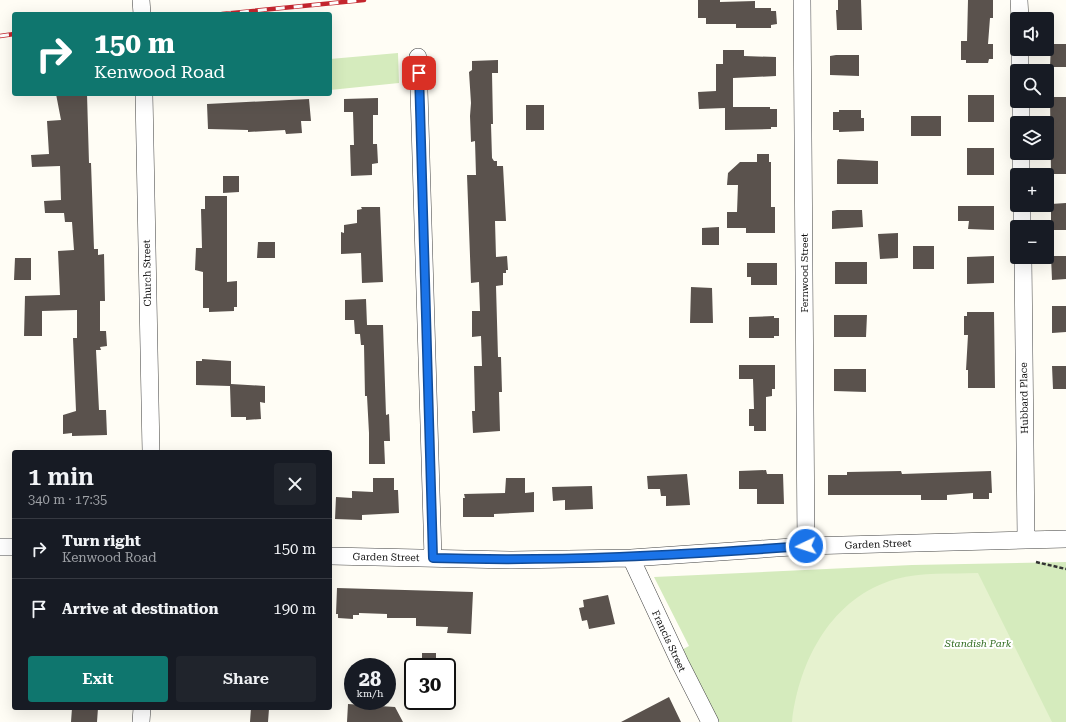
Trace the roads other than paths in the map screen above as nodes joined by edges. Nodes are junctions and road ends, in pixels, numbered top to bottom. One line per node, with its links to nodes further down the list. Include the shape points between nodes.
1 (141, 0): 4 (street)
2 (802, 0): 12 (street, Fernwood Street)
3 (1019, 0): 5 (street)
4 (142, 12)
5 (1020, 12)
6 (418, 57): 16 (street)
7 (144, 96): 9 (street, Church Street)
8 (1022, 264): 10 (street, Hubbard Place)
9 (151, 450)
10 (1026, 539): 11 (street, Garden Street); 12 (street, Garden Street)
11 (1066, 539)
12 (806, 546): 17 (street, Garden Street)
13 (0, 547): 14 (street)
14 (12, 547)
15 (332, 556): 16 (street, Garden Street)
16 (433, 558): 17 (street, Garden Street)
17 (631, 558): 20 (street, Francis Street)
18 (142, 710): 19 (street)
19 (141, 722)
20 (710, 722)

